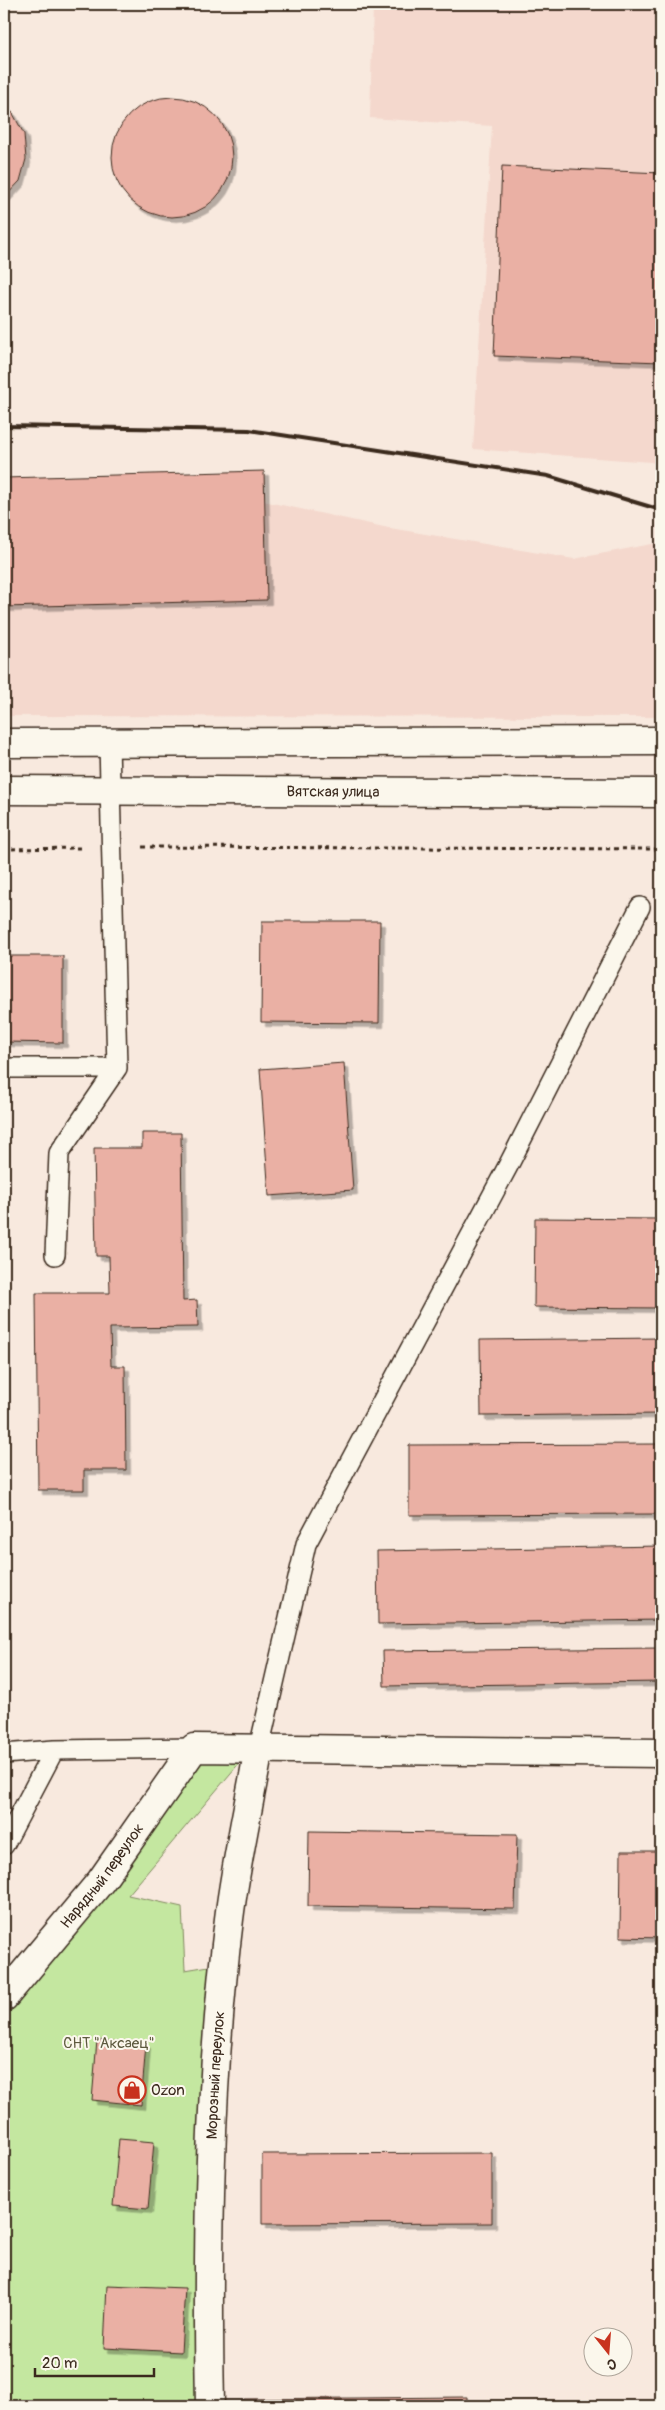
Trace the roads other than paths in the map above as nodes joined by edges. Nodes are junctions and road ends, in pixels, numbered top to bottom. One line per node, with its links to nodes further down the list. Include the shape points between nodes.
1 (661, 741): 3 (street)
2 (4, 743): 3 (street)
3 (109, 743): 5 (lane)
4 (4, 790): 5 (street, Вятская улица)
5 (110, 790): 6 (street, Вятская улица); 9 (lane)
6 (661, 793)
7 (640, 907): 12 (lane, via 508,1166 306,1544)
8 (4, 1068): 9 (lane)
9 (117, 1068): 10 (lane, via 59,1153)
10 (54, 1254)
11 (194, 1748): 12 (street); 13 (lane); 17 (street, Нарядный переулок, via 101,1881)
12 (259, 1748): 14 (street); 18 (street, Морозный переулок, via 229,1918 213,2091 208,2312)
13 (54, 1750): 15 (lane); 16 (lane)
14 (661, 1753)
15 (4, 1754)
16 (4, 1845)
17 (4, 1997)
18 (210, 2406)

